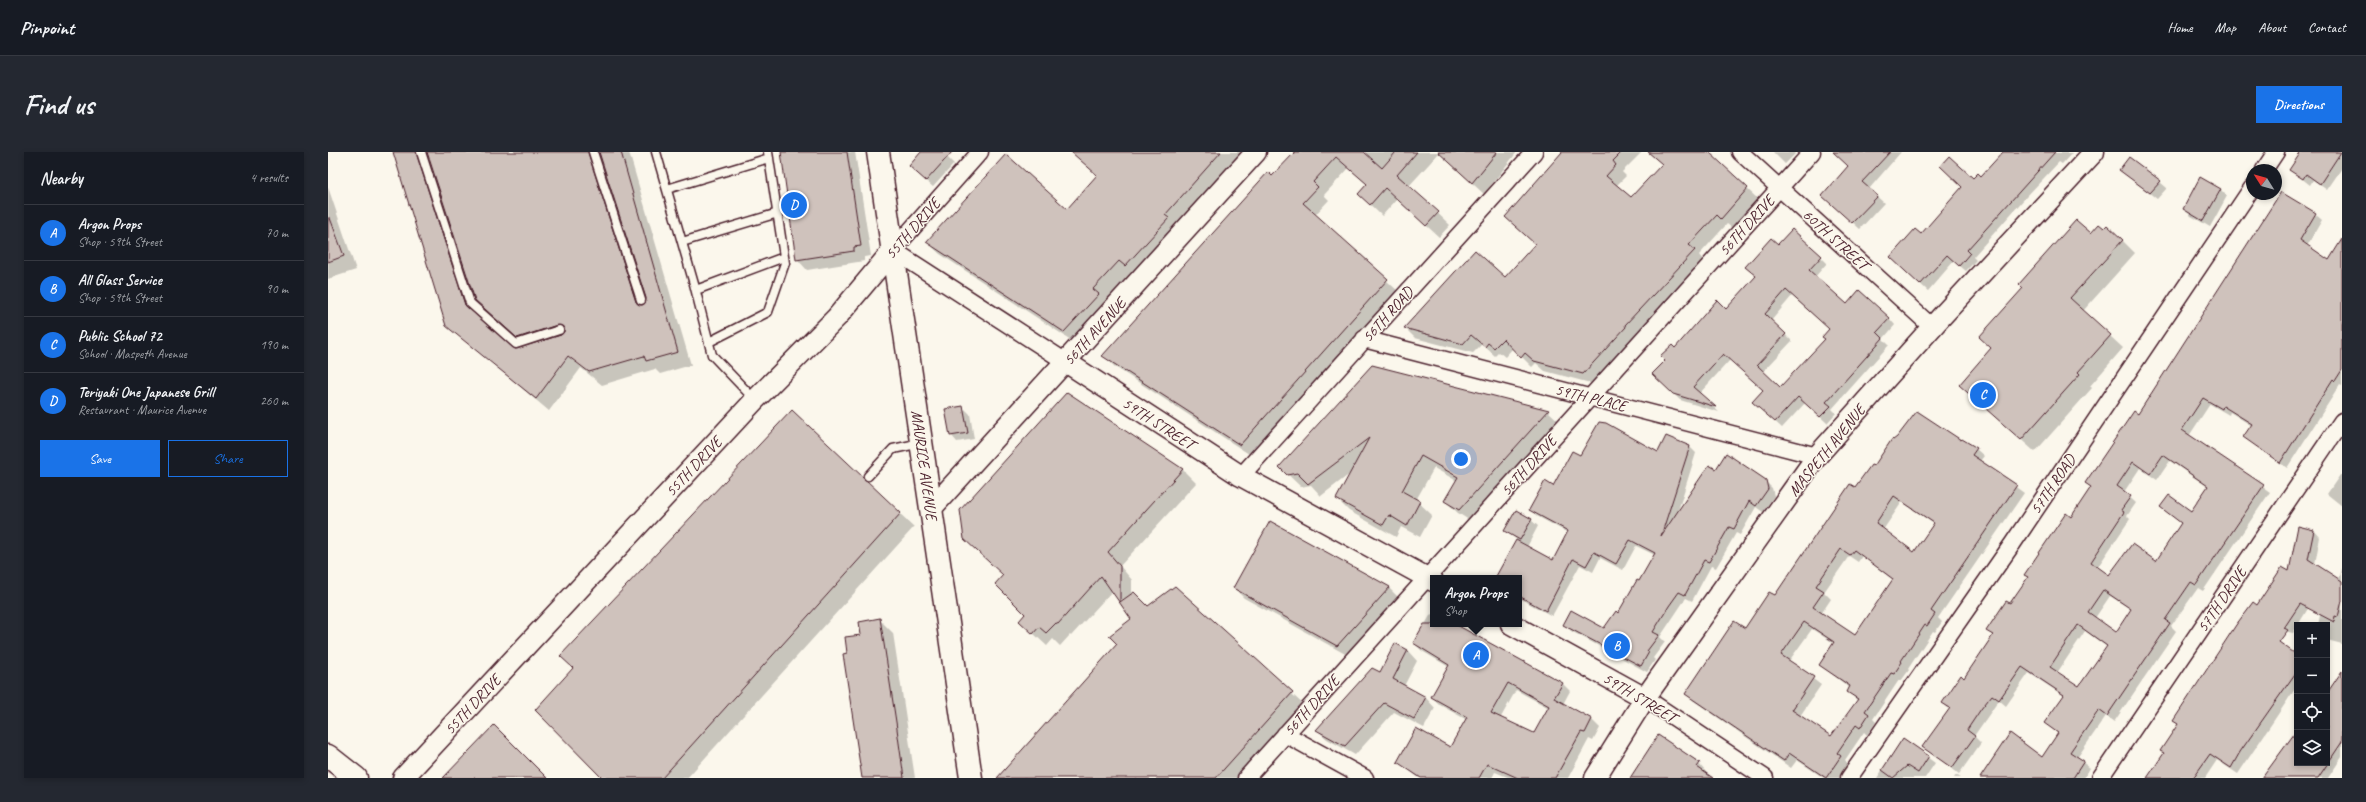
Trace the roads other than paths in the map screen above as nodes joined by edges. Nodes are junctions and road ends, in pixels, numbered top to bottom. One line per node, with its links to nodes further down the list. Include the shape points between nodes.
1 (421, 152): 24 (lane, via 470,303 516,344)
2 (593, 152): 22 (lane)
3 (656, 152): 15 (lane)
4 (878, 152): 19 (main road, MAURICE AVENUE)
5 (980, 152): 19 (street, 55TH DRIVE)
6 (1256, 152): 27 (street, 56TH AVENUE)
7 (1534, 152): 25 (street, 56TH ROAD)
8 (1740, 152): 14 (street, 60TH STREET)
9 (1812, 152): 14 (street, 56TH DRIVE)
10 (2094, 152): 23 (street, MASPETH AVENUE)
11 (2276, 152): 13 (street)
12 (769, 155): 15 (lane); 17 (lane)
13 (2268, 164)
14 (1779, 188): 23 (street, 60TH STREET); 28 (street, 56TH DRIVE)
15 (667, 189): 18 (lane)
16 (2246, 197): 49 (street, 57TH ROAD, via 2008,549)
17 (778, 213): 18 (lane); 20 (lane)
18 (682, 242): 21 (lane)
19 (893, 250): 27 (street, 59TH STREET); 29 (street, 55TH DRIVE, via 836,317); 31 (main road, MAURICE AVENUE)
20 (784, 257): 21 (lane); 26 (lane, via 785,263 768,312)
21 (696, 290): 26 (lane)
22 (641, 300)
23 (1932, 327): 32 (street, MASPETH AVENUE)
24 (559, 330)
25 (1364, 339): 28 (street, 59TH PLACE); 34 (street, 56TH ROAD)
26 (709, 342): 29 (lane, via 712,355)
27 (1066, 362): 34 (street, 59TH STREET); 35 (street, 56TH AVENUE)
28 (1590, 397): 32 (street, 59TH PLACE); 36 (street, 56TH DRIVE)
29 (755, 400): 43 (street, 55TH DRIVE)
30 (2342, 421): 50 (street, 57TH DRIVE)
31 (921, 443): 33 (lane, via 893,449); 35 (main road, MAURICE AVENUE)
32 (1817, 456): 39 (street, MASPETH AVENUE)
33 (868, 476)
34 (1240, 476): 37 (street, 59TH STREET)
35 (931, 509): 44 (main road, MAURICE AVENUE)
36 (1434, 575)
37 (1430, 579): 40 (street, 56TH DRIVE)
38 (1516, 627): 39 (street, 59TH STREET)
39 (1645, 698): 47 (street, MASPETH AVENUE); 48 (street, 59TH STREET)
40 (1285, 734): 45 (street, 56TH DRIVE); 46 (street)
41 (328, 756): 42 (main road)
42 (356, 778)
43 (403, 778)
44 (971, 778)
45 (1246, 778)
46 (1365, 778)
47 (1596, 778)
48 (1765, 778)
49 (1849, 778)
50 (2100, 778)

